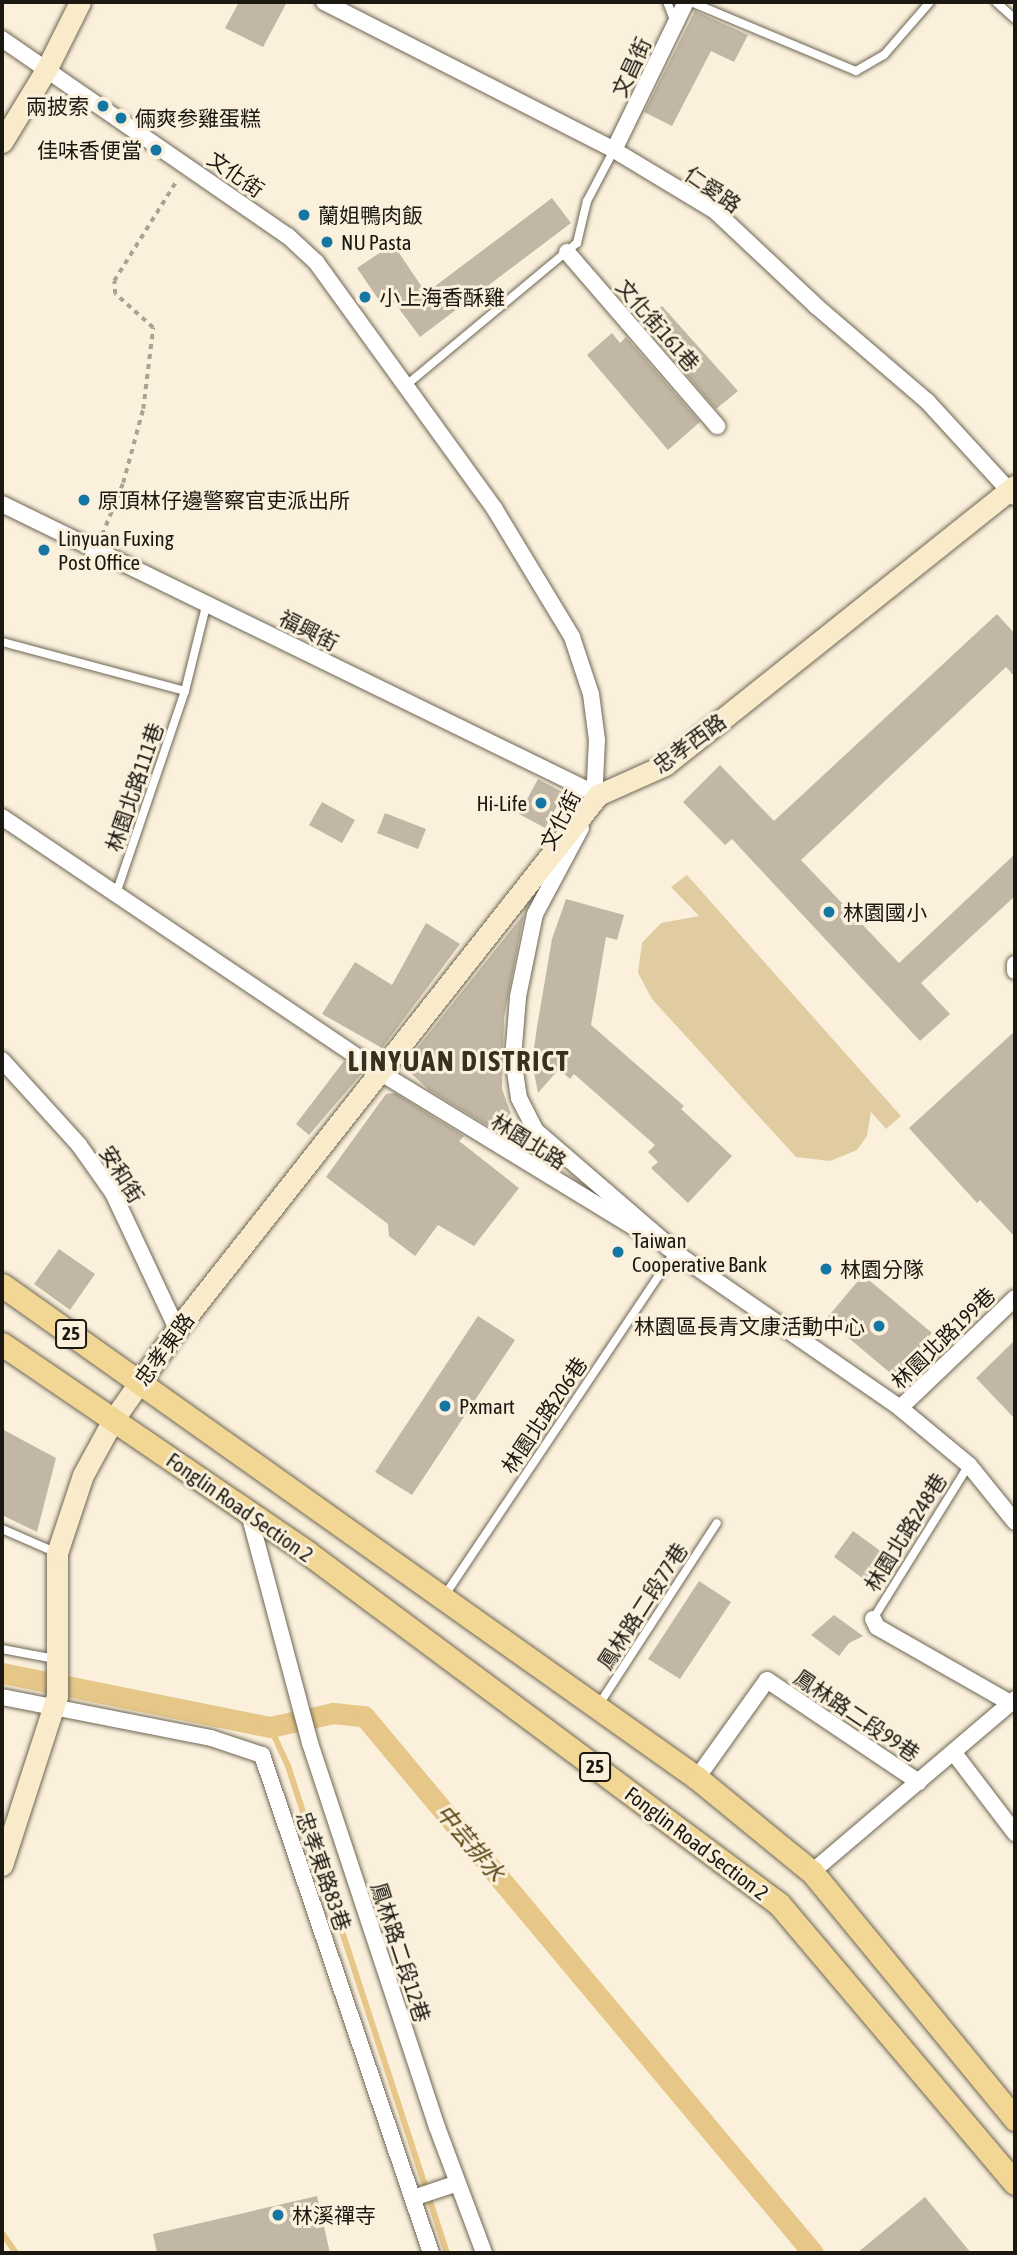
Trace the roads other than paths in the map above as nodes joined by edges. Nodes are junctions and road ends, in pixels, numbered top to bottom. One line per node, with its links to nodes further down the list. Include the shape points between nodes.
1 (80, 2): 11 (street)
2 (324, 2): 13 (street, 仁愛路)
3 (667, 2): 9 (lane)
4 (685, 2): 9 (street, 文昌街)
5 (691, 2): 6 (lane, via 856,71 884,55)
6 (930, 2)
7 (996, 2): 8 (lane)
8 (1015, 19)
9 (675, 22): 13 (street, 文昌街)
10 (2, 39): 11 (street, 文化街)
11 (46, 70): 12 (street); 15 (street, 文化街, via 289,236 316,262)
12 (2, 142)
13 (614, 150): 14 (lane, via 587,201 577,243); 17 (street, 仁愛路, via 715,211 927,401)
14 (567, 251): 15 (lane); 16 (street, 文化街161巷)
15 (403, 388): 22 (street, 文化街, via 494,508 572,637 591,694)
16 (717, 426)
17 (1013, 490): 22 (street, 忠孝西路, via 665,765)
18 (2, 503): 19 (street, 福興街)
19 (207, 602): 21 (lane, 林園北路111巷); 22 (street, 福興街)
20 (2, 642): 21 (lane)
21 (185, 691): 24 (lane, 林園北路111巷)
22 (598, 795): 28 (street, 忠孝西路); 29 (street, 文化街, via 535,914 518,997 513,1058 519,1098 535,1130)
23 (2, 817): 24 (street, 林園北路)
24 (116, 894): 28 (street, 林園北路)
25 (1015, 964): 26 (street)
26 (1015, 971)
27 (2, 1060): 32 (street, 安和街, via 71,1136 113,1193)
28 (378, 1071): 29 (street, 林園北路, via 524,1164); 32 (street, 忠孝東路)
29 (675, 1251): 35 (street, 林園北路); 43 (lane, 林園北路206巷)
30 (2, 1285): 34 (main road, 25)
31 (1015, 1298): 35 (street, 林園北路199巷)
32 (177, 1329): 34 (street, 忠孝東路)
33 (2, 1344): 36 (main road, 25)
34 (140, 1383): 36 (street, 忠孝東路); 43 (main road, Fonglin Road Section 2 / 25)
35 (900, 1408): 37 (street, 林園北路)
36 (113, 1420): 38 (main road, Fonglin Road Section 2 / 25); 42 (street, 忠孝東路, via 83,1475)
37 (969, 1465): 39 (street, 林園北路); 44 (lane, 林園北路248巷)
38 (248, 1510): 58 (street, 鳳林路二段12巷, via 308,1732); 59 (main road, Fonglin Road Section 2 / 25, via 779,1904)
39 (1015, 1522)
40 (717, 1523): 50 (lane, 鳳林路二段77巷)
41 (2, 1530): 42 (lane)
42 (57, 1553): 46 (street, 忠孝東路)
43 (442, 1599): 50 (main road, Fonglin Road Section 2 / 25)
44 (873, 1619): 48 (street, via 877,1627)
45 (2, 1650): 46 (lane)
46 (58, 1666): 49 (street, 忠孝東路)
47 (2, 1696): 49 (street, 忠孝東路83巷)
48 (1013, 1701): 51 (street)
49 (55, 1702): 55 (street); 60 (street, 忠孝東路83巷, via 211,1738 262,1755)
50 (597, 1708): 52 (main road, Fonglin Road Section 2 / 25)
51 (954, 1753): 53 (street); 54 (street)
52 (697, 1777): 53 (street, 鳳林路二段99巷, via 766,1680); 56 (main road, Fonglin Road Section 2 / 25)
53 (919, 1782): 56 (street)
54 (1015, 1832)
55 (2, 1865)
56 (812, 1871): 57 (main road, Fonglin Road Section 2 / 25)
57 (1015, 2119)
58 (458, 2183): 60 (street); 62 (street, 鳳林路二段12巷)
59 (1015, 2183)
60 (413, 2198): 61 (street, 忠孝東路83巷)
61 (431, 2253)
62 (484, 2253)

